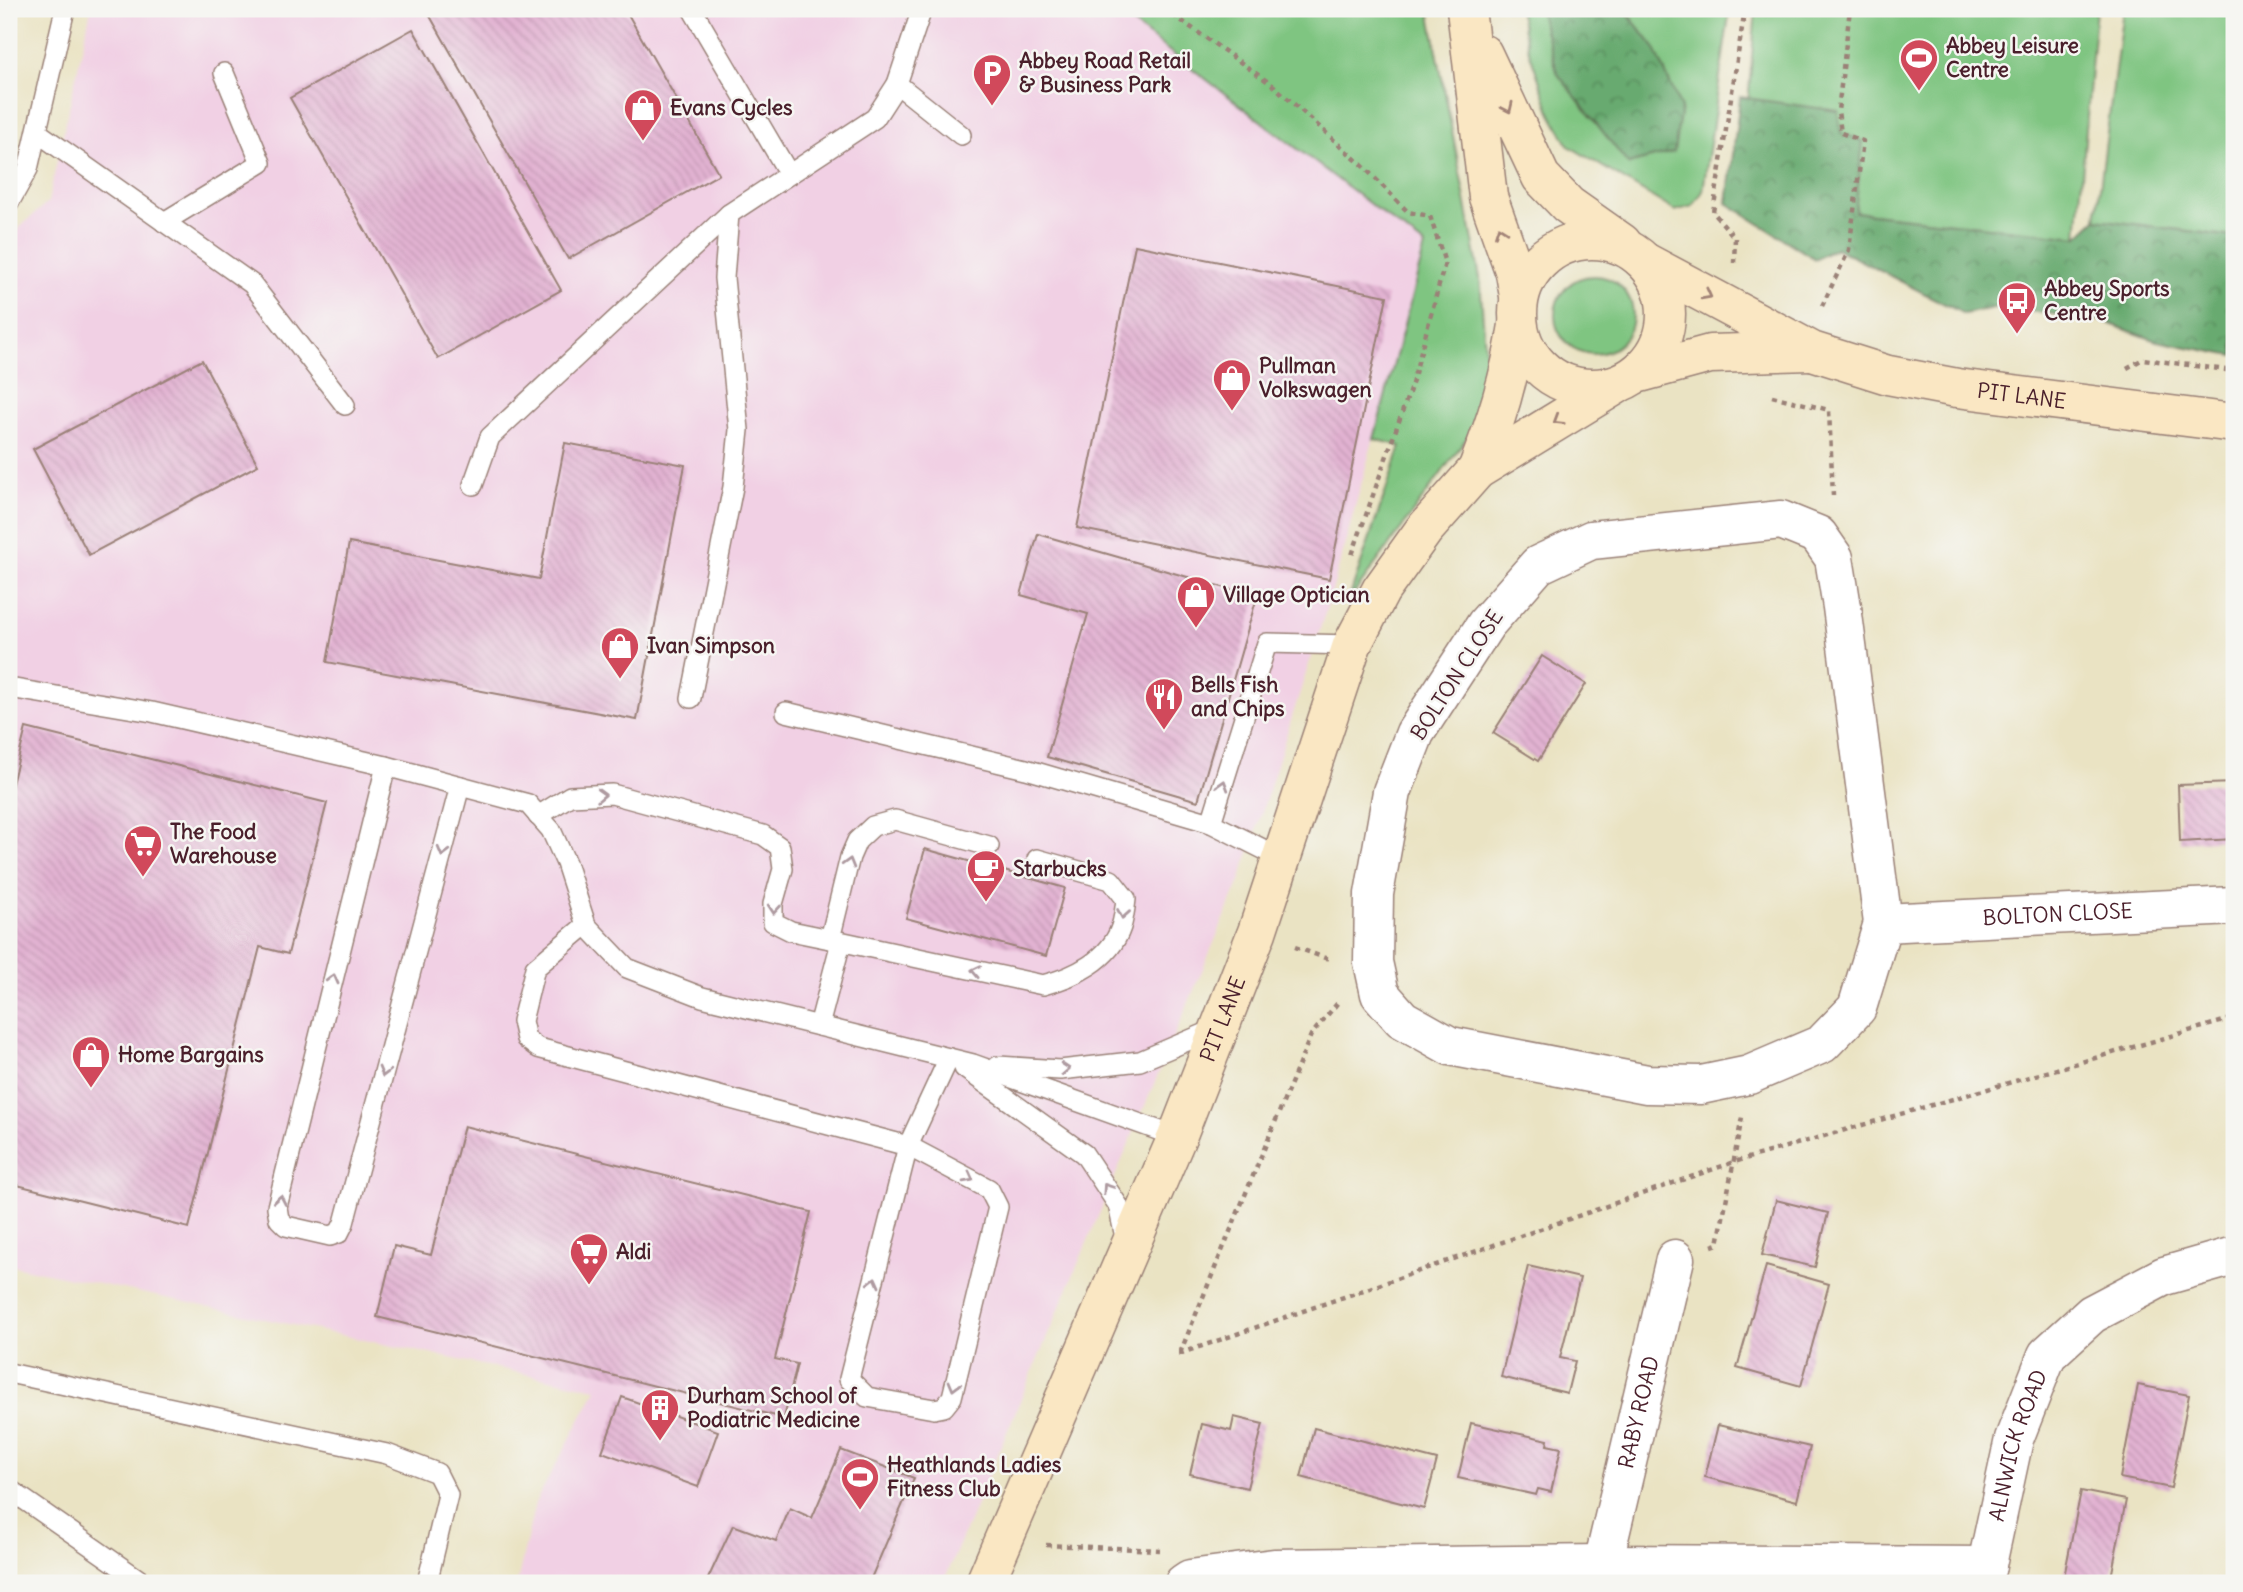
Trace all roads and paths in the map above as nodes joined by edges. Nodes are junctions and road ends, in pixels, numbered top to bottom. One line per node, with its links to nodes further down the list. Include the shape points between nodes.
1 (65, 9): 10 (lane)
2 (692, 9): 12 (lane)
3 (922, 9): 9 (lane)
4 (1165, 9): 30 (path, via 1274,86 1409,212 1430,216 1445,263 1412,384)
5 (1745, 9): 18 (path, via 1713,212 1735,238)
6 (1850, 9): 17 (path, via 1838,111 1841,133 1863,141 1849,250)
7 (1468, 16): 16 (street, one-way to 16, via 1541,177 1568,205); 19 (street, one-way to 7, via 1515,273 1488,197)
8 (224, 73): 15 (lane, via 261,163)
9 (897, 84): 11 (lane); 12 (lane, via 875,118)
10 (37, 132): 13 (lane, via 28,169); 15 (lane)
11 (961, 135)
12 (789, 174): 14 (lane)
13 (9, 203)
14 (729, 214): 28 (lane, via 490,437); 33 (lane, via 724,278 739,430 733,486)
15 (164, 222): 25 (lane, via 252,284)
16 (1637, 255): 18 (street, one-way to 18); 19 (street, via 1605,240 1582,239 1560,245 1528,275); 23 (street, via 1660,283 1667,306 1657,352)
17 (1822, 306)
18 (1733, 308): 20 (street)
19 (1518, 310): 23 (street, via 1524,345 1553,377 1573,386 1595,388); 27 (street, PIT LANE, via 1512,365)
20 (1812, 351): 23 (street, via 1710,354); 26 (street, PIT LANE, via 1888,375 1957,388)
21 (2123, 370): 22 (path, via 2143,359)
22 (2234, 371)
23 (1628, 379): 27 (street, PIT LANE, one-way to 27)
24 (1767, 394): 29 (path, via 1829,410)
25 (345, 405)
26 (2234, 423)
27 (1477, 470): 31 (street, PIT LANE, via 1424,530 1381,590)
28 (473, 485)
29 (1834, 558): 43 (street, BOLTON CLOSE); 47 (street, BOLTON CLOSE, via 1818,535 1782,520 1591,540 1538,565 1486,624 1415,733 1392,792 1374,894)
30 (1349, 563)
31 (1352, 645): 38 (lane, one-way to 31, via 1267,643); 40 (street, PIT LANE)
32 (9, 688): 35 (lane, via 152,712)
33 (691, 698)
34 (786, 712): 38 (lane, via 1026,769)
35 (386, 766): 36 (lane); 36 (lane, one-way to 35, via 344,1223 339,1233 330,1236 286,1226 277,1207)
36 (460, 786): 37 (lane, via 528,804)
37 (538, 816): 44 (lane, via 551,830 566,863); 46 (lane, one-way to 46, via 570,796 612,794 762,835 780,847 783,869 773,922 791,931)
38 (1211, 823): 40 (lane)
39 (989, 846): 46 (lane, one-way to 39, via 850,857 857,841 873,825 895,820)
40 (1281, 858): 45 (street, PIT LANE)
41 (1037, 859): 46 (lane, one-way to 46, via 1111,880 1126,899 1121,928 1107,952 1069,978 1043,985)
42 (2234, 906): 43 (street, BOLTON CLOSE)
43 (1883, 923): 52 (street, BOLTON CLOSE, via 1857,1008 1822,1044)
44 (586, 925): 49 (lane, via 627,968 702,997); 54 (lane, via 535,968 522,1021 526,1039 538,1048)
45 (1256, 932): 47 (path, via 1325,958); 50 (street, PIT LANE)
46 (836, 940): 49 (lane)
47 (1373, 962): 52 (street, BOLTON CLOSE, via 1380,994 1402,1019 1450,1046 1647,1084 1701,1085); 55 (path, via 1311,1035 1179,1354)
48 (2234, 1018): 55 (path)
49 (819, 1026): 51 (lane)
50 (1220, 1027): 51 (lane, one-way to 50, via 1060,1070 1140,1061); 53 (street, PIT LANE)
51 (960, 1060): 53 (lane); 54 (lane); 56 (lane, one-way to 51, via 1118,1205 1084,1154 958,1064)
52 (1749, 1075): 55 (path)
53 (1177, 1137): 56 (street, PIT LANE)
54 (908, 1146): 54 (lane, one-way to 54, via 989,1189 998,1207 952,1397 944,1407 934,1409 867,1397 849,1379)
55 (1734, 1162): 58 (path, via 1718,1244)
56 (1128, 1252): 61 (street, PIT LANE)
57 (2234, 1256): 63 (street, ALNWICK ROAD, via 2164,1276 2092,1314 2047,1355 2014,1439)
58 (1675, 1259): 62 (street, RABY ROAD)
59 (9, 1373): 66 (lane, via 387,1454 437,1472 449,1495)
60 (9, 1489): 65 (lane)
61 (1002, 1544): 64 (path, via 1164,1551); 67 (street, PIT LANE)
62 (1603, 1564): 63 (street); 64 (street, via 1274,1568)
63 (1985, 1575)
64 (1187, 1581)
65 (144, 1583)
66 (427, 1583)
67 (985, 1583)

